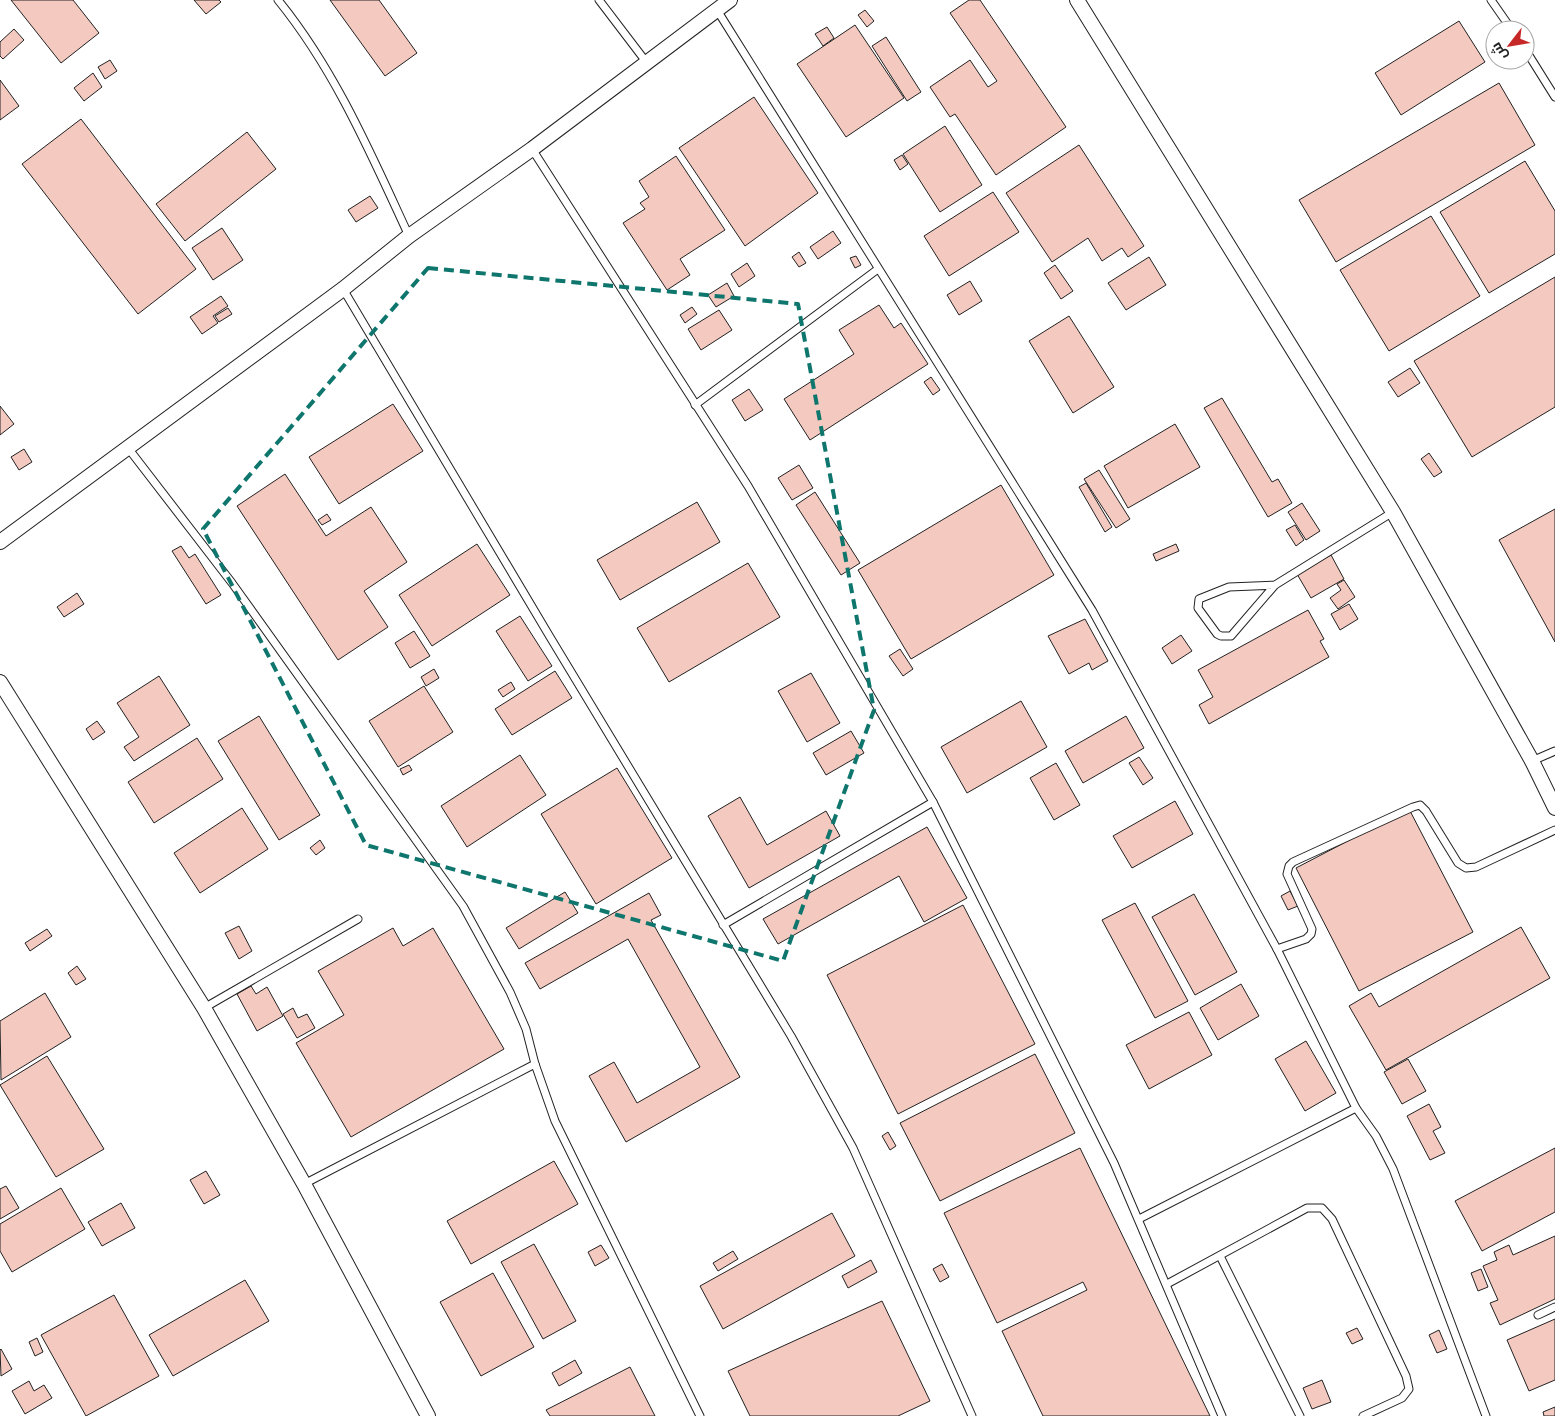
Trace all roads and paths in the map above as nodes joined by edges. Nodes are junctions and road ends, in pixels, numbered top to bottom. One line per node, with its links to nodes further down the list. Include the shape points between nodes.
1 (278, 0): 12 (lane, via 304,32 324,66 368,147)
2 (599, 0): 8 (lane)
3 (730, 0): 6 (street)
4 (1077, 0): 17 (street)
5 (1492, 0): 7 (lane)
6 (716, 10): 8 (street); 13 (lane)
7 (1505, 20)
8 (648, 63): 11 (street)
9 (1535, 65): 10 (lane)
10 (1555, 97)
11 (532, 149): 12 (street); 15 (lane)
12 (409, 236): 14 (street)
13 (878, 269): 15 (lane); 28 (lane, via 1092,610)
14 (343, 288): 16 (street); 27 (lane)
15 (695, 405): 23 (lane, via 753,494)
16 (128, 448): 18 (street); 30 (lane, via 232,583 463,906 510,992 526,1029)
17 (1393, 512): 19 (lane); 22 (street)
18 (0, 542)
19 (1275, 585): 19 (lane, via 1229,587 1199,599 1198,608 1217,634 1231,636)
20 (0, 682): 29 (street)
21 (1555, 751): 22 (lane)
22 (1532, 761): 24 (street)
23 (933, 802): 27 (lane); 33 (lane)
24 (1555, 808)
25 (1555, 830): 28 (lane, via 1476,867 1466,868 1458,863 1426,811 1420,805 1413,807 1288,866 1286,874 1312,934)
26 (358, 919): 29 (lane)
27 (723, 925): 40 (lane, via 791,1036 853,1148)
28 (1277, 949): 31 (lane)
29 (204, 1008): 32 (street)
30 (535, 1064): 32 (lane); 39 (lane, via 555,1121)
31 (1356, 1108): 33 (lane); 44 (lane, via 1376,1136 1393,1169)
32 (304, 1184): 38 (street)
33 (1139, 1219): 35 (lane)
34 (1220, 1256): 35 (lane); 42 (lane); 43 (lane, via 1307,1208 1322,1208 1332,1219 1406,1376 1409,1389 1402,1398)
35 (1167, 1284): 41 (lane)
36 (1555, 1307): 37 (lane)
37 (1538, 1315)
38 (428, 1416)
39 (700, 1416)
40 (972, 1416)
41 (1222, 1416)
42 (1300, 1416)
43 (1363, 1416)
44 (1486, 1416)

